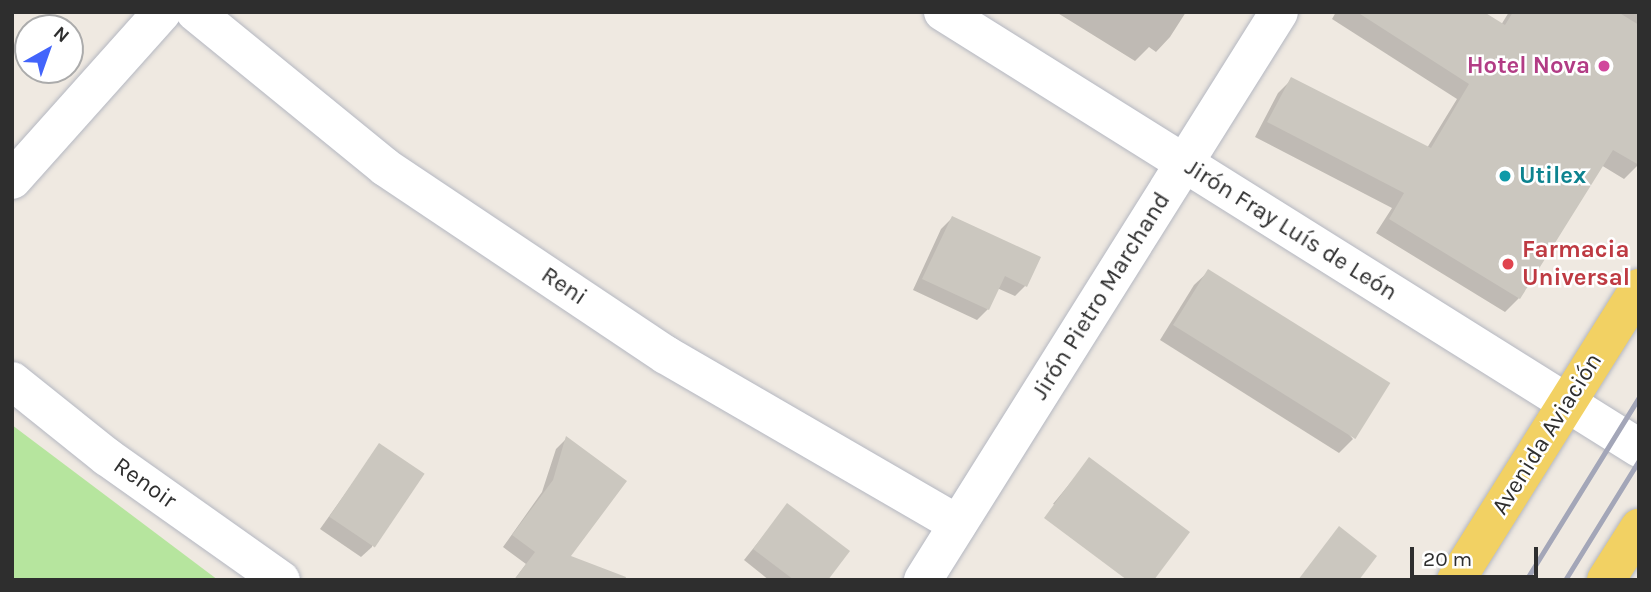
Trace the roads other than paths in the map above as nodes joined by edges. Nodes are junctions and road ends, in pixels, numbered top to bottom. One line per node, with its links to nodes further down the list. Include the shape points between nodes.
1 (162, 12): 6 (street)
2 (195, 12): 11 (street, Reni, via 385,167 666,355)
3 (943, 12): 5 (street, Jirón Fray Luís de León)
4 (1279, 12): 5 (street, Jirón Pietro Marchand)
5 (1184, 163): 9 (street, Jirón Fray Luís de León); 11 (street, Jirón Pietro Marchand)
6 (12, 180)
7 (1639, 288): 9 (main road, Avenida Aviación)
8 (12, 382): 13 (street, Renoir, via 107,457)
9 (1567, 404): 10 (street, Jirón Fray Luís de León); 15 (main road, Avenida Aviación)
10 (1639, 448)
11 (957, 524): 14 (street, Jirón Pietro Marchand)
12 (1639, 528): 16 (main road)
13 (281, 580)
14 (923, 580)
15 (1456, 580)
16 (1606, 580)

